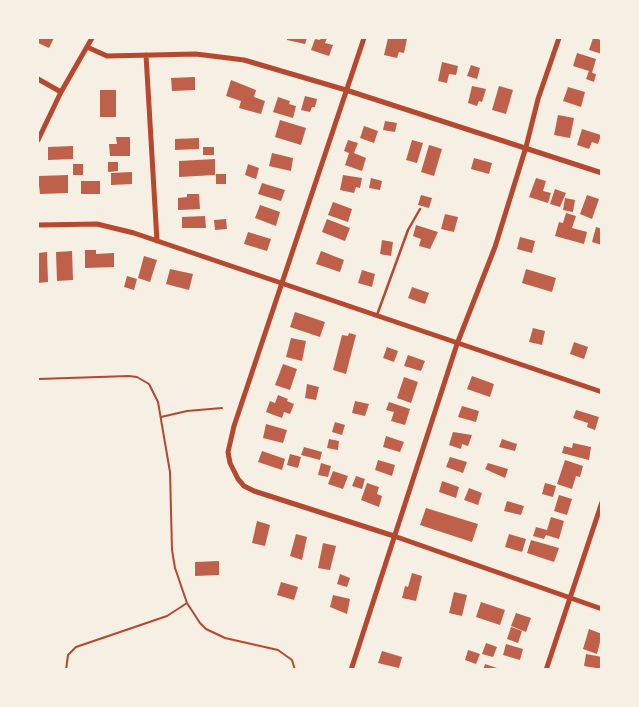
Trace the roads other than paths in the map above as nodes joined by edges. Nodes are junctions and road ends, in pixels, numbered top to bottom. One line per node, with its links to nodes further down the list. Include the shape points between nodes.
1 (92, 38): 4 (street)
2 (364, 38): 7 (street)
3 (559, 38): 10 (street, via 538,98)
4 (87, 48): 5 (street, via 106,56); 8 (street)
5 (146, 55): 7 (street, via 196,54 244,60); 14 (street)
6 (38, 79): 8 (street)
7 (346, 90): 10 (street); 15 (street)
8 (61, 92): 9 (street)
9 (38, 140)
10 (526, 147): 11 (street); 17 (street, via 481,287)
11 (602, 172)
12 (420, 209): 16 (lane, via 408,230)
13 (38, 225): 14 (street, via 97,224)
14 (157, 241): 15 (street)
15 (281, 283): 16 (street); 20 (street, via 230,442 230,463 244,486)
16 (376, 316): 17 (street)
17 (457, 344): 18 (street); 20 (street)
18 (602, 392)
19 (602, 502): 21 (street)
20 (394, 536): 21 (street); 23 (street)
21 (569, 598): 22 (street); 24 (street)
22 (602, 609)
23 (351, 670)
24 (546, 670)

